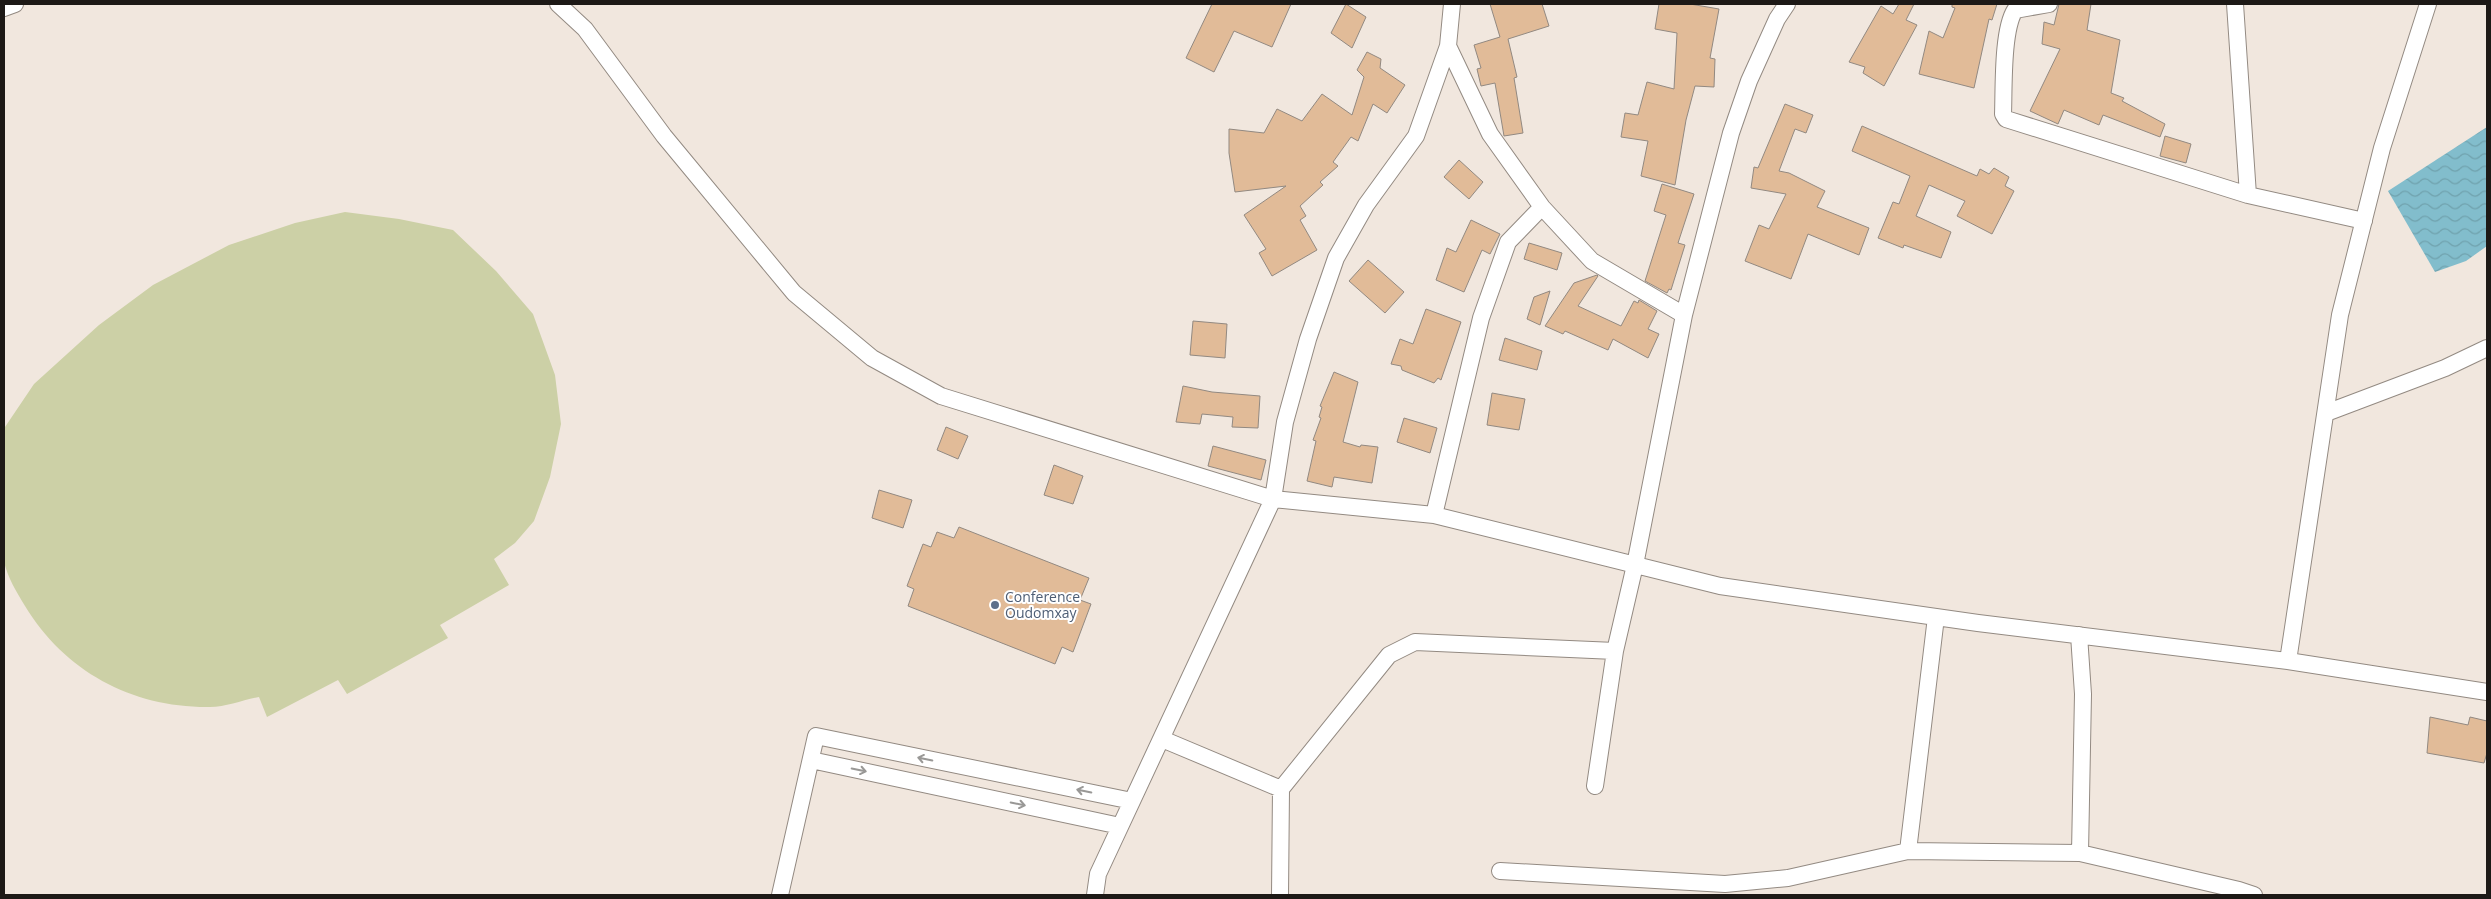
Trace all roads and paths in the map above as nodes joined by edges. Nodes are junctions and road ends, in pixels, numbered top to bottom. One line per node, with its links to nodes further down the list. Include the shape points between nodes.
1 (558, 4): 14 (street, via 585,29 664,136 794,292 872,358 941,396)
2 (1452, 4): 7 (street)
3 (1787, 4): 11 (street, via 1749,81 1731,133)
4 (2049, 4): 8 (street, via 2015,10 2011,16 2007,32 2003,114 2006,119)
5 (2235, 4): 8 (street)
6 (2428, 4): 10 (street, via 2382,148)
7 (1448, 46): 9 (street, via 1490,134); 14 (street, via 1416,136 1366,205 1336,258 1308,339 1285,422)
8 (2248, 196): 10 (street)
9 (1542, 207): 11 (street, via 1592,261); 15 (street, via 1508,242 1481,318)
10 (2364, 221): 13 (street, via 2340,315)
11 (1684, 315): 16 (street)
12 (2487, 348): 13 (street)
13 (2326, 413): 20 (street)
14 (1273, 500): 15 (street); 22 (street)
15 (1434, 515): 16 (street)
16 (1635, 565): 17 (street, via 1720,586); 19 (street)
17 (1936, 617): 18 (street); 28 (street)
18 (2079, 635): 20 (street); 29 (street, via 2083,694)
19 (1615, 651): 24 (street); 25 (street, via 1415,642 1389,655)
20 (2288, 661): 21 (street)
21 (2487, 692)
22 (1162, 738): 25 (street); 26 (street)
23 (811, 760): 26 (street, one-way to 23, via 816,736); 27 (street, one-way to 27); 31 (street)
24 (1595, 786)
25 (1281, 789): 33 (street)
26 (1132, 801): 27 (street)
27 (1120, 826): 32 (street, via 1098,874)
28 (1908, 851): 29 (street); 30 (street, via 1788,878 1725,884)
29 (2080, 853): 34 (street)
30 (1500, 871)
31 (780, 895)
32 (1095, 895)
33 (1280, 895)
34 (2254, 895)

